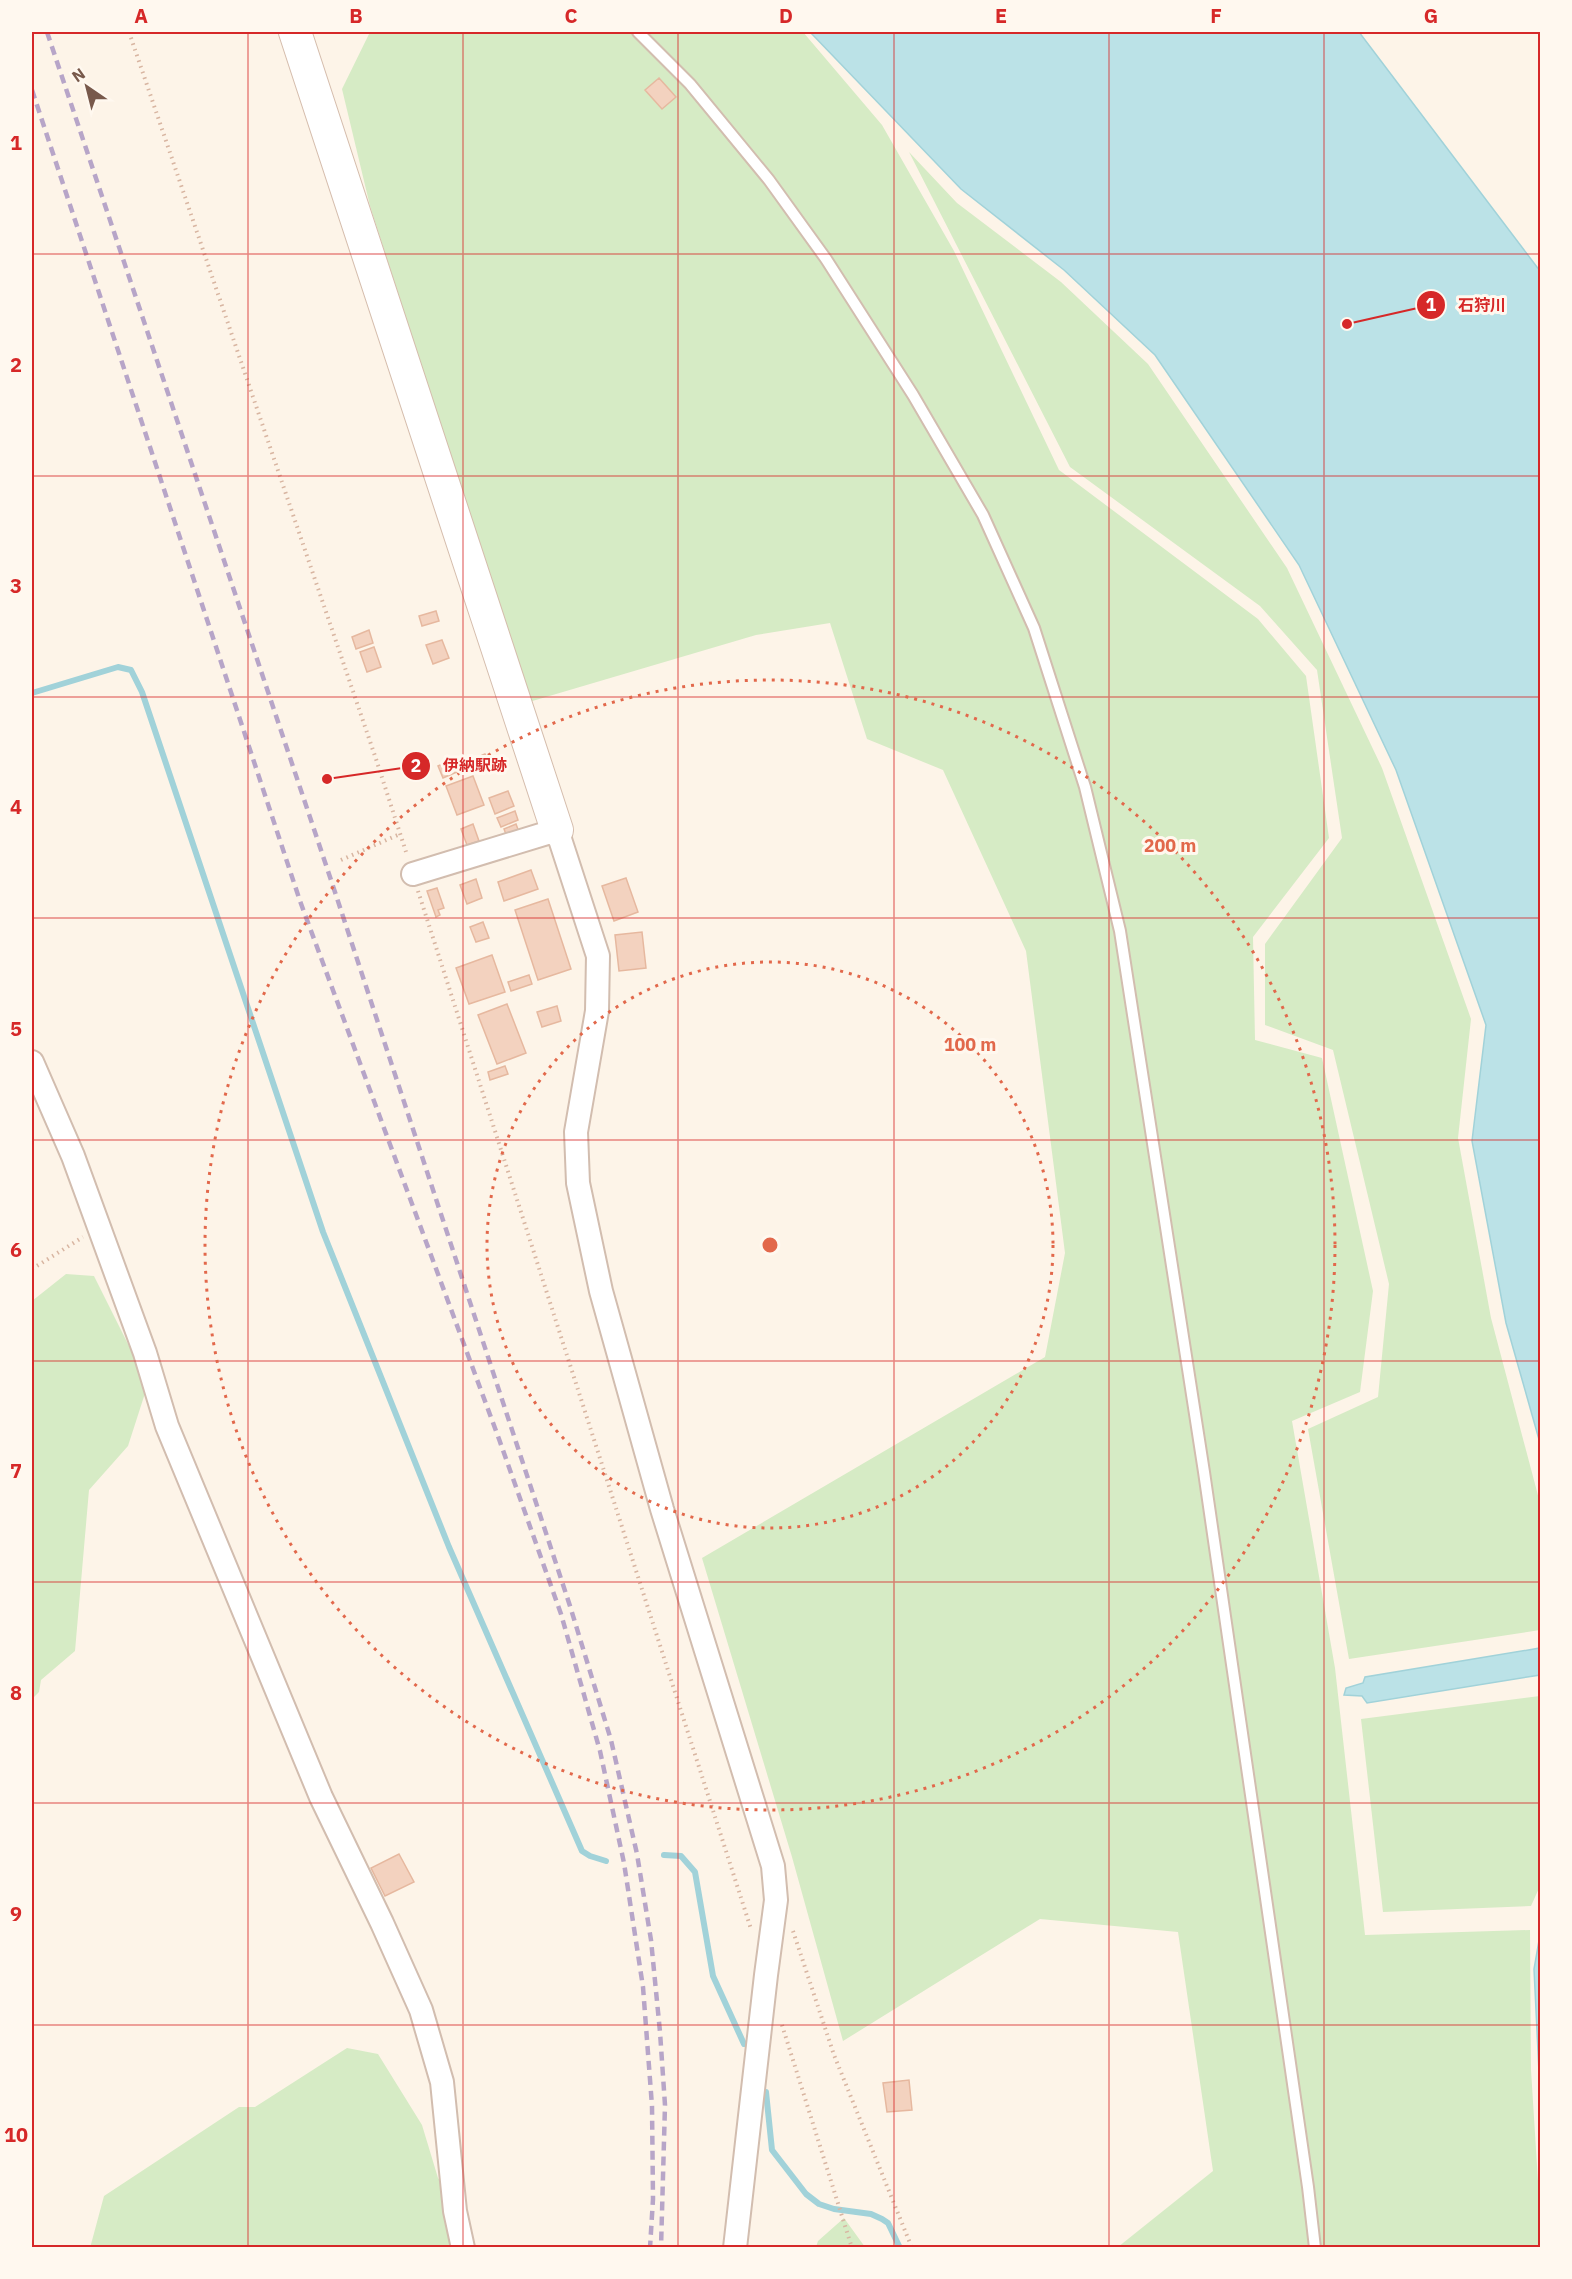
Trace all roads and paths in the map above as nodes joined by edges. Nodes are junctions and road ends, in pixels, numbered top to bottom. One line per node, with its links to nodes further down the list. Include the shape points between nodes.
1 (129, 32): 5 (path)
2 (295, 32): 4 (street)
3 (638, 32): 18 (lane, via 690,84 769,180 826,259 913,395 983,514 1034,628 1085,787 1120,931 1206,1484)
4 (557, 830): 7 (street); 11 (street, via 598,956 597,1011 576,1132 578,1183 601,1290 662,1509 773,1866)
5 (400, 834): 6 (path); 7 (path)
6 (341, 860)
7 (413, 874): 12 (path)
8 (32, 1062): 9 (street)
9 (101, 1231): 10 (path, via 76,1239); 14 (street, via 167,1426 321,1797 421,2010 442,2082 455,2211)
10 (32, 1269)
11 (776, 1900): 15 (street); 17 (path, via 788,1914 834,2055)
12 (751, 1929)
13 (780, 2020): 16 (path)
14 (463, 2247)
15 (735, 2247)
16 (852, 2247)
17 (912, 2247)
18 (1315, 2247)

